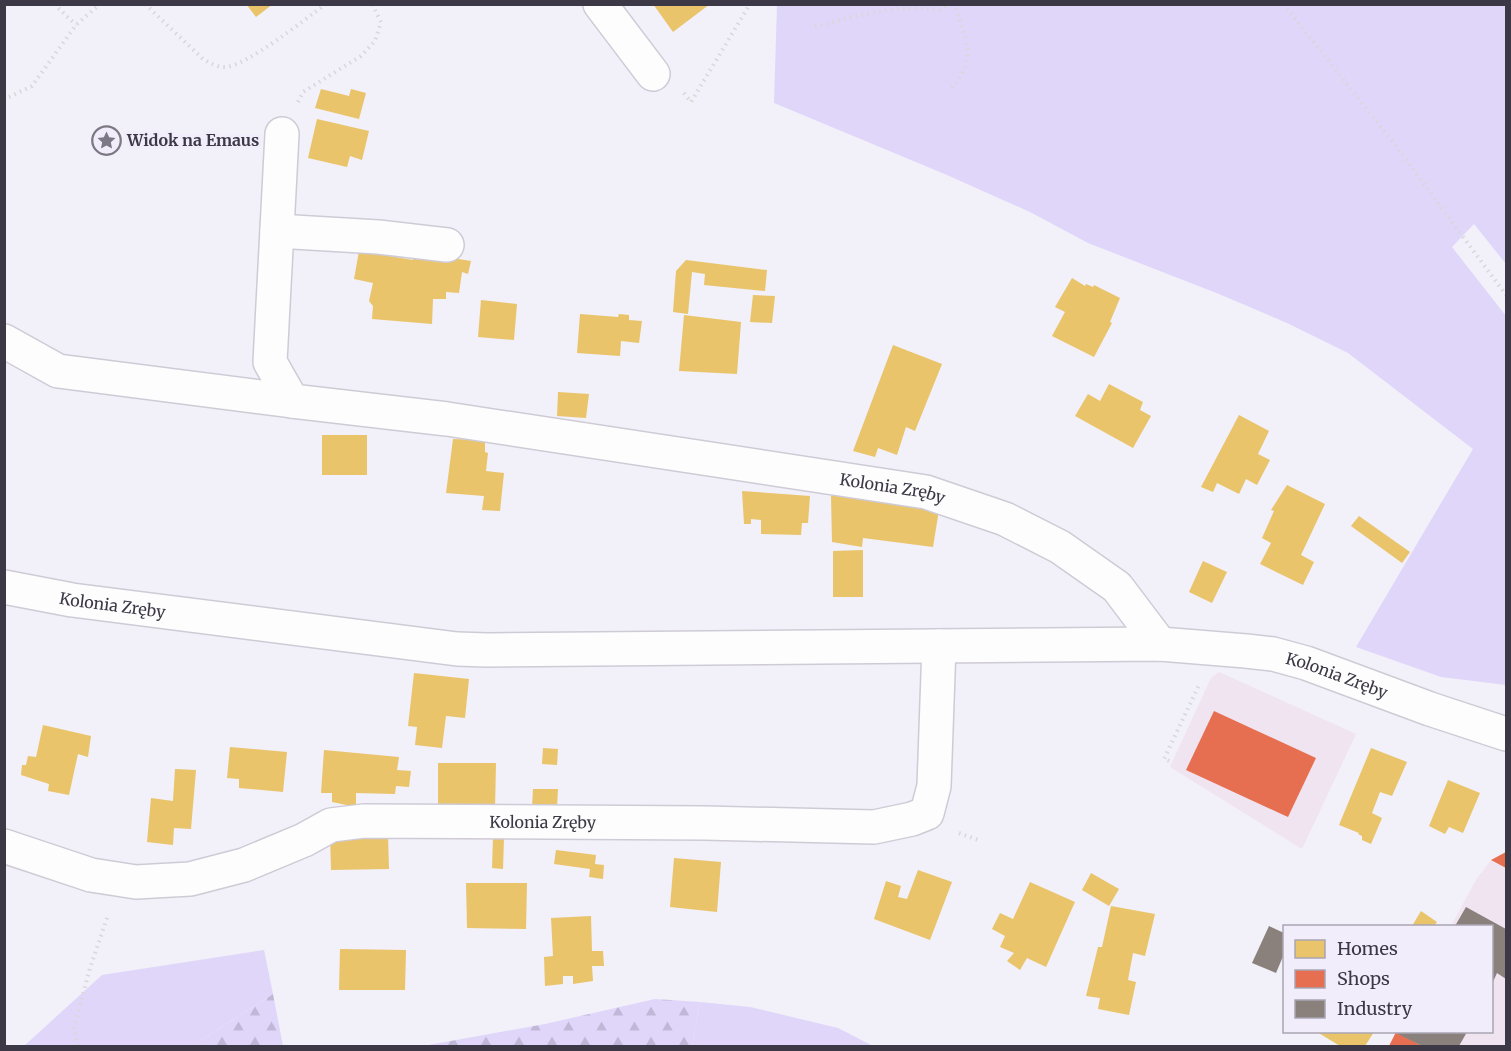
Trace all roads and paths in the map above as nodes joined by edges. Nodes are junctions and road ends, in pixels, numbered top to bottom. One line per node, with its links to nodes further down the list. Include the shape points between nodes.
1 (54, 4): 11 (path)
2 (100, 4): 11 (path)
3 (145, 4): 4 (path, via 203,59 224,67 244,61)
4 (326, 4)
5 (372, 4): 16 (path, via 381,22 375,41 361,56 303,92)
6 (600, 4): 13 (street)
7 (750, 4): 13 (path, via 691,102 663,67)
8 (947, 4): 12 (path, via 940,9 881,10)
9 (954, 4): 14 (path, via 969,55)
10 (1283, 4): 20 (path, via 1393,142)
11 (76, 25): 15 (path, via 32,86)
12 (815, 27)
13 (653, 74)
14 (952, 88)
15 (9, 97)
16 (282, 134): 17 (street)
17 (277, 231): 18 (street); 23 (street, via 270,362)
18 (447, 245)
19 (1506, 286): 20 (path)
20 (1501, 288): 21 (path)
21 (1506, 295)
22 (4, 341): 23 (street, Kolonia Zręby, via 58,371)
23 (292, 401): 25 (street, Kolonia Zręby, via 447,419 926,492 1005,519 1060,547 1117,587)
24 (4, 587): 26 (street, Kolonia Zręby, via 84,602 457,649)
25 (1160, 644): 26 (street, Kolonia Zręby); 27 (street, Kolonia Zręby)
26 (939, 646): 31 (street, Kolonia Zręby, via 934,786 927,813 912,819 874,827 364,821 331,825 244,865 190,879)
27 (1217, 647): 28 (street, Kolonia Zręby, via 1273,654 1306,663); 29 (path, via 1164,759)
28 (1506, 734)
29 (1169, 761)
30 (4, 846): 31 (street, Kolonia Zręby)
31 (114, 879): 32 (path, via 106,924 74,1028)
32 (78, 1047)

